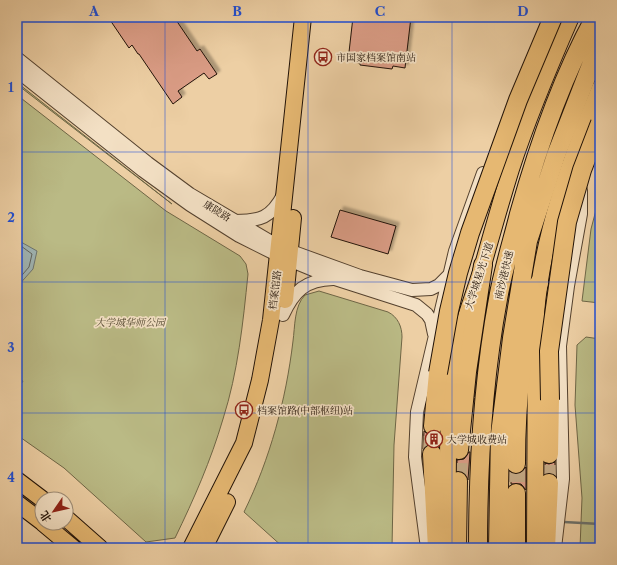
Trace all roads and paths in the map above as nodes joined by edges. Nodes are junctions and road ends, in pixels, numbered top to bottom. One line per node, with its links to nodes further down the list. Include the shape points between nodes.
1 (303, 17): 13 (main road, 档案馆路)
2 (312, 17): 15 (main road, 档案馆路)
3 (553, 17): 22 (highway, bridge, via 518,100 470,233 451,303 438,373)
4 (571, 17): 11 (main road, 大学城星光下道)
5 (595, 17): 43 (highway, 南沙港快速, via 562,84 530,175 498,298 488,364)
6 (600, 42): 44 (highway, 南沙港快速, via 556,155 528,241 500,434)
7 (17, 58): 14 (street, 康陵路, via 168,178)
8 (17, 71): 15 (street, 康陵路, via 190,205 240,236)
9 (600, 88): 12 (main road)
10 (600, 123): 25 (highway, bridge, via 582,170 567,222 549,351)
11 (524, 131): 16 (main road, 大学城星光下道); 17 (street, via 482,174)
12 (572, 159): 19 (main road); 48 (street, via 582,199 560,346 564,473)
13 (286, 191): 14 (street, via 277,206 264,217 250,221); 15 (main road, 档案馆路)
14 (235, 221): 15 (street, 康陵路)
15 (285, 254): 17 (street, 康陵路, via 412,290 431,289); 18 (street, 康陵路); 20 (main road, 档案馆路); 36 (main road, 档案馆路, via 244,443)
16 (483, 265): 23 (highway, via 467,372); 41 (main road, 大学城星光下道, via 465,318 452,379)
17 (448, 276): 21 (street)
18 (335, 279): 20 (street, via 315,281 300,289); 21 (street, 康陵路, via 416,305 431,320)
19 (538, 283): 26 (highway, via 521,366); 46 (main road)
20 (283, 315): 36 (main road, 档案馆路, via 254,443)
21 (434, 334): 39 (street, via 420,398 416,442 418,483)
22 (433, 426)
23 (459, 450)
24 (432, 454): 40 (highway)
25 (549, 454)
26 (516, 464)
27 (17, 480): 30 (main road)
28 (458, 481): 42 (highway)
29 (548, 483): 47 (highway)
30 (34, 493)
31 (516, 493): 45 (highway)
32 (17, 502): 33 (main road)
33 (34, 515)
34 (74, 525): 38 (main road)
35 (53, 531): 37 (main road)
36 (195, 547)
37 (73, 548)
38 (100, 548)
39 (427, 548)
40 (436, 548)
41 (446, 548)
42 (457, 548)
43 (478, 548)
44 (498, 548)
45 (516, 548)
46 (535, 548)
47 (546, 548)
48 (555, 548)

